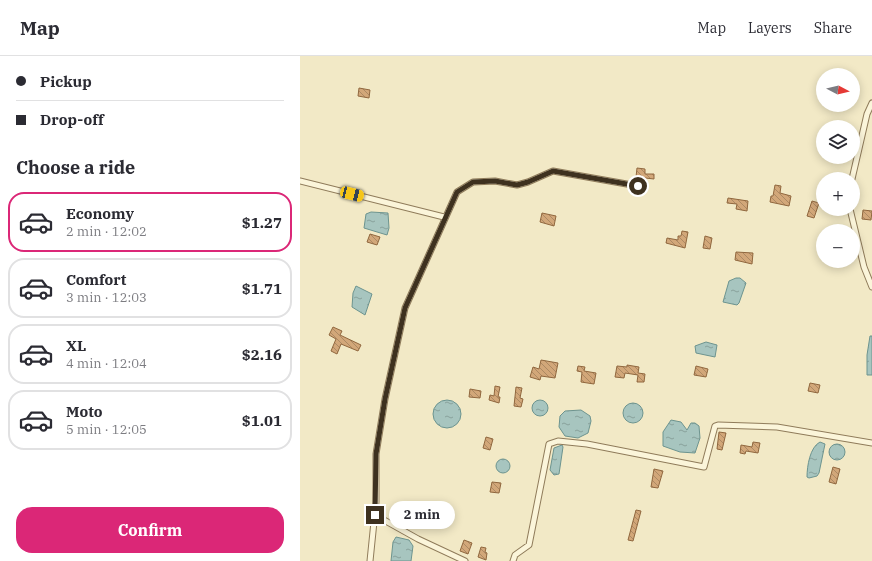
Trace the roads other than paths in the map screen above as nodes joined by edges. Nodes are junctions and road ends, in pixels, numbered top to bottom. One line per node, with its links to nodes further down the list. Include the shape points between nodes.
1 (872, 103): 2 (street)
2 (854, 172)
3 (300, 181): 6 (street)
4 (638, 186): 6 (street, via 553,171 517,185 495,181 473,182 457,192)
5 (852, 216): 7 (street, via 864,267)
6 (444, 217): 9 (street, via 405,308 376,454)
7 (872, 287)
8 (872, 443): 12 (street, via 777,427 718,425 715,426 704,467 587,444 558,441 549,444 528,545 515,555)
9 (375, 515): 10 (street); 11 (street)
10 (370, 561)
11 (465, 561)
12 (513, 561)

